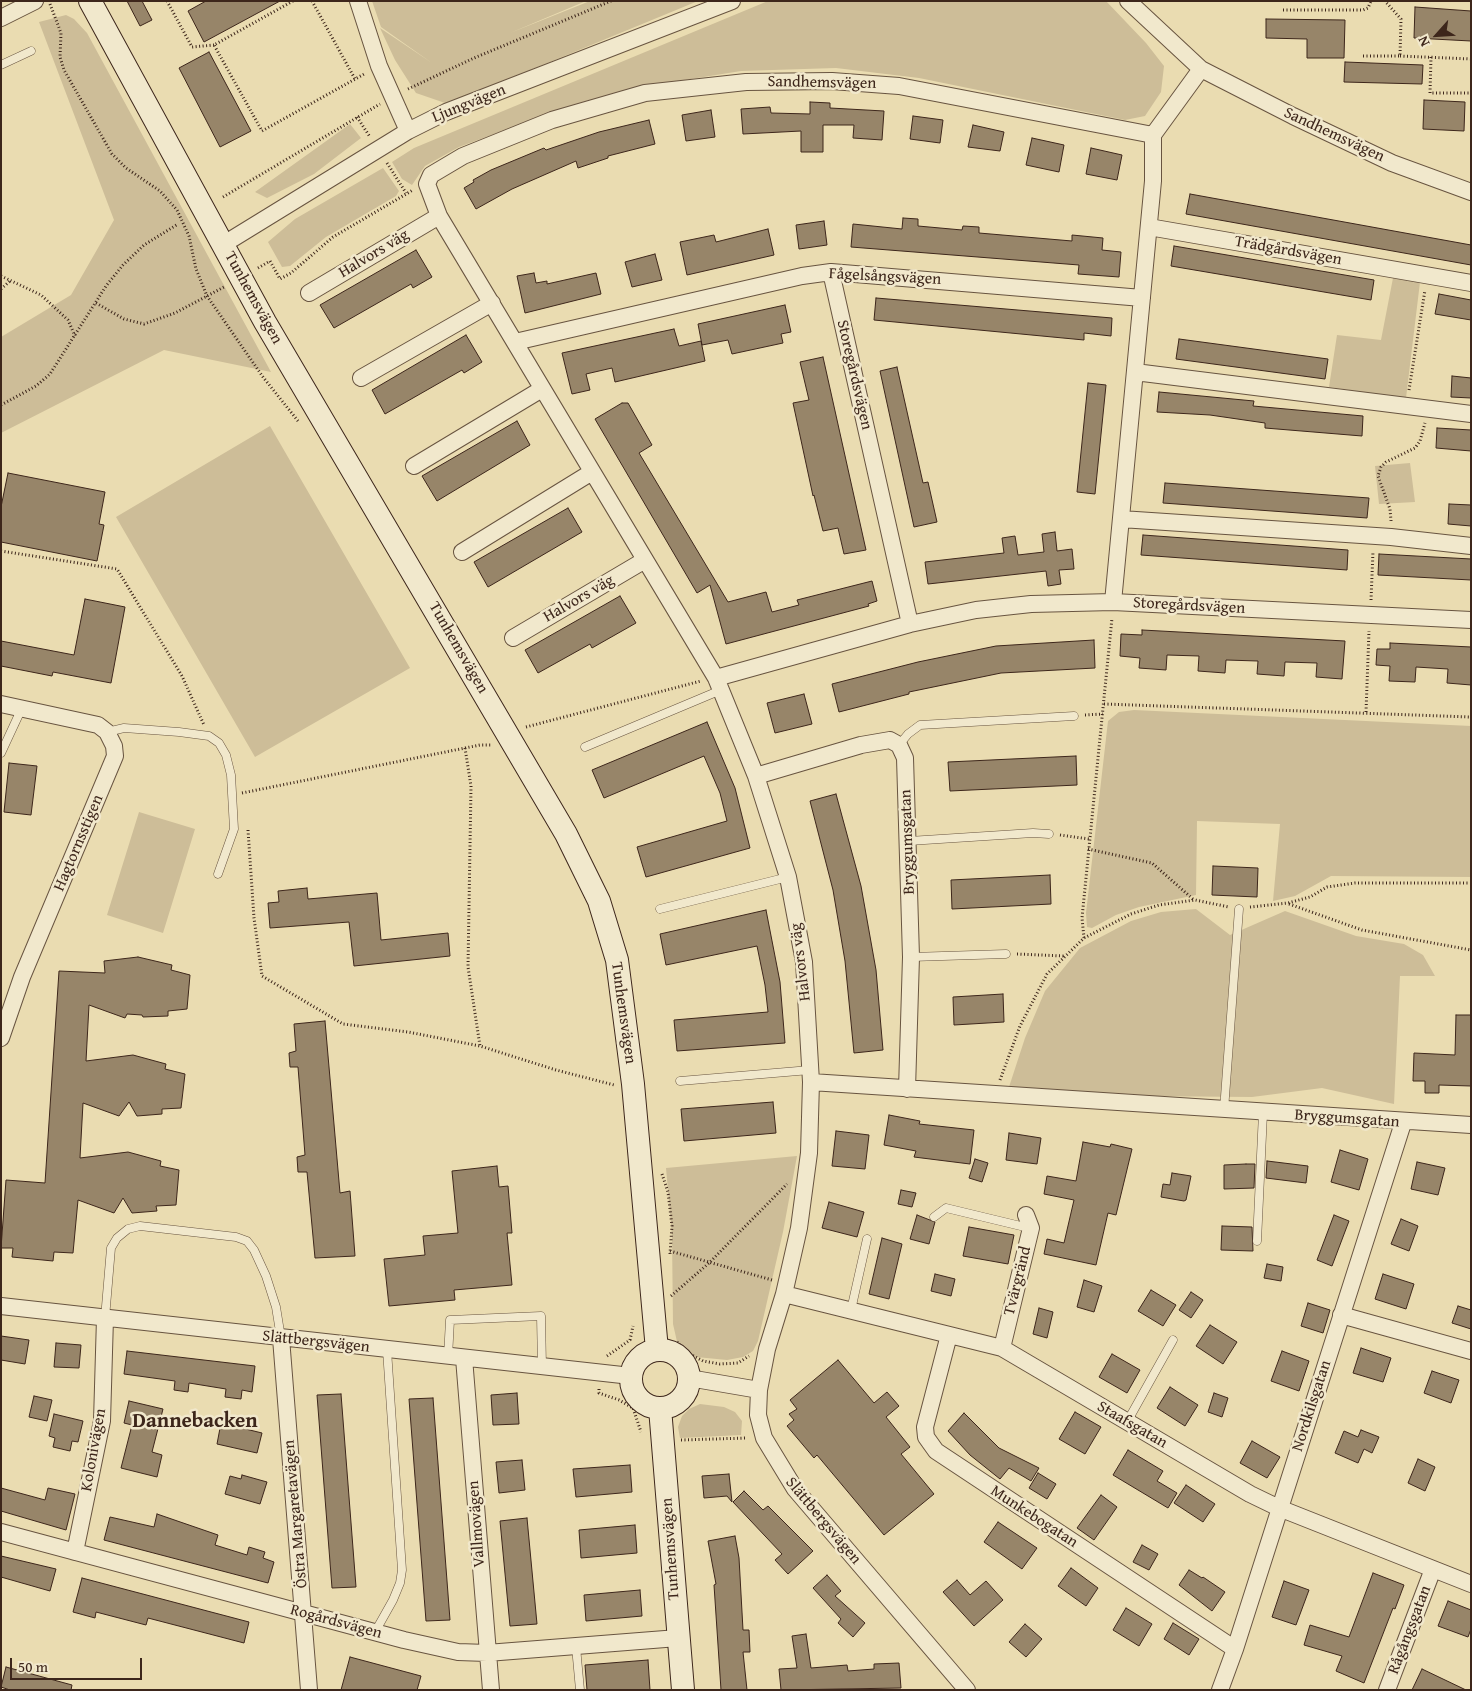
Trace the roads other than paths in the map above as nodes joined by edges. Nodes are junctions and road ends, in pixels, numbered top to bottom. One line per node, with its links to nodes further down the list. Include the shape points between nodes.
1 (34, 1): 6 (street)
2 (90, 1): 16 (street, Tunhemsvägen)
3 (358, 1): 10 (street, via 379,66)
4 (732, 1): 10 (street, Ljungvägen, via 446,112)
5 (1128, 1): 9 (street, Sandhemsvägen)
6 (1, 18)
7 (31, 51): 8 (lane)
8 (1, 65)
9 (1201, 68): 11 (street); 13 (street, Sandhemsvägen, via 1392,163)
10 (408, 131): 16 (street, Ljungvägen)
11 (1152, 135): 12 (street, Sandhemsvägen, via 900,86 832,81 746,82 645,93 552,120 463,156 431,174); 15 (street, via 1154,181)
12 (427, 184): 14 (street, Halvors väg)
13 (1471, 192)
14 (439, 216): 19 (street, Halvors väg); 21 (street, Halvors väg)
15 (1150, 227): 18 (street, Trädgårdsvägen); 20 (street)
16 (224, 244): 74 (street, Tunhemsvägen, via 497,744 566,834 599,901 617,960)
17 (831, 272): 20 (street, Fågelsångsvägen); 22 (street, Fågelsångsvägen); 35 (street, Storegårdsvägen)
18 (1471, 283)
19 (309, 293)
20 (1142, 298): 23 (street)
21 (492, 303): 22 (street, Halvors väg); 24 (street)
22 (515, 342): 25 (street, Halvors väg)
23 (1136, 372): 26 (street); 29 (street)
24 (361, 378)
25 (542, 389): 27 (street); 28 (street, Halvors väg)
26 (1471, 414)
27 (414, 466)
28 (592, 472): 31 (street); 32 (street, Halvors väg)
29 (1122, 519): 30 (street, via 1374,535); 33 (street)
30 (1471, 546)
31 (462, 552)
32 (645, 560): 36 (street, Halvors väg); 37 (street, Halvors väg)
33 (1113, 602): 34 (street, Storegårdsvägen); 35 (street, Storegårdsvägen, via 1031,604 976,610)
34 (1471, 620)
35 (910, 624): 37 (street, Storegårdsvägen)
36 (513, 638)
37 (718, 684): 43 (lane); 45 (street, Halvors väg)
38 (1, 704): 39 (street)
39 (21, 710): 41 (street, via 98,725); 44 (lane)
40 (1074, 716): 42 (lane, via 920,725)
41 (107, 732): 48 (lane, via 124,728 209,736 220,743 226,755 234,829); 54 (street, Hagtornsstigen, via 115,756 22,977)
42 (899, 745): 45 (street, via 890,740 861,745); 47 (street, Bryggumsgatan, via 905,758)
43 (585, 747)
44 (1, 753)
45 (756, 776): 49 (street, Halvors väg)
46 (1049, 834): 47 (lane)
47 (909, 841): 53 (street, Bryggumsgatan)
48 (218, 874)
49 (788, 877): 51 (lane); 55 (street, Halvors väg, via 804,962)
50 (1239, 908): 58 (lane)
51 (660, 909)
52 (1006, 954): 53 (lane)
53 (911, 958): 57 (street, Bryggumsgatan)
54 (1, 1038)
55 (810, 1076): 56 (lane); 57 (street, Bryggumsgatan); 66 (street, Halvors väg, via 810,1153 799,1228)
56 (680, 1080)
57 (907, 1089): 58 (street, Bryggumsgatan)
58 (1224, 1110): 59 (street, Bryggumsgatan)
59 (1263, 1113): 60 (street, Bryggumsgatan); 65 (lane)
60 (1403, 1122): 61 (street, Bryggumsgatan); 69 (street, Nordkilsgatan)
61 (1471, 1125)
62 (934, 1217): 63 (lane, via 946,1208)
63 (1029, 1222): 75 (street, Tvärgränd)
64 (867, 1239): 68 (lane)
65 (1257, 1241)
66 (780, 1287): 68 (street, Staafsgatan); 82 (street, Halvors väg)
67 (1, 1306): 70 (street, Slättbergsvägen)
68 (851, 1310): 71 (street, Staafsgatan)
69 (1341, 1314): 77 (street); 85 (street, Nordkilsgatan)
70 (105, 1318): 72 (street, Slättbergsvägen); 72 (lane, via 110,1248 128,1229 150,1227 247,1241 266,1276); 87 (street, Kolonivägen, via 102,1420)
71 (949, 1335): 75 (street, Staafsgatan); 94 (street, Munkebogatan, via 925,1427 926,1436 936,1451)
72 (281, 1338): 76 (street, Slättbergsvägen); 90 (street, Östra Margaretavägen)
73 (1172, 1340): 84 (lane)
74 (666, 1345): 80 (street, via 640,1359); 81 (street, via 682,1360)
75 (1002, 1348): 84 (street, Staafsgatan)
76 (387, 1350): 78 (street, Slättbergsvägen); 91 (lane, via 402,1570 393,1600)
77 (1471, 1351)
78 (456, 1357): 79 (street, Slättbergsvägen); 79 (lane, via 450,1320 541,1316); 95 (street, Vallmovägen)
79 (542, 1367): 80 (street, Slättbergsvägen)
80 (631, 1376): 83 (street, via 632,1386 642,1402)
81 (689, 1378): 82 (street); 83 (street, via 684,1396 670,1407)
82 (759, 1390): 96 (street, Slättbergsvägen, via 758,1415 764,1438 794,1489)
83 (660, 1408): 92 (street, Tunhemsvägen)
84 (1127, 1422): 85 (street, Staafsgatan)
85 (1279, 1508): 88 (street, Staafsgatan); 94 (street, Nordkilsgatan)
86 (1, 1532): 87 (street, Rogårdsvägen)
87 (75, 1552): 90 (street, Rogårdsvägen)
88 (1433, 1569): 89 (street, Staafsgatan); 102 (street, Rågångsgatan)
89 (1471, 1584)
90 (304, 1613): 91 (street, Rogårdsvägen); 97 (street, Östra Margaretavägen)
91 (375, 1632): 95 (street, Rogårdsvägen, via 458,1652)
92 (678, 1638): 93 (street, Rogårdsvägen); 100 (street, Tunhemsvägen)
93 (576, 1647): 95 (street, Rogårdsvägen); 99 (lane)
94 (1235, 1649): 101 (street, Nordkilsgatan)
95 (487, 1653): 98 (street, Vallmovägen)
96 (961, 1688)
97 (309, 1690)
98 (491, 1690)
99 (580, 1690)
100 (683, 1690)
101 (1220, 1690)
102 (1387, 1690)

